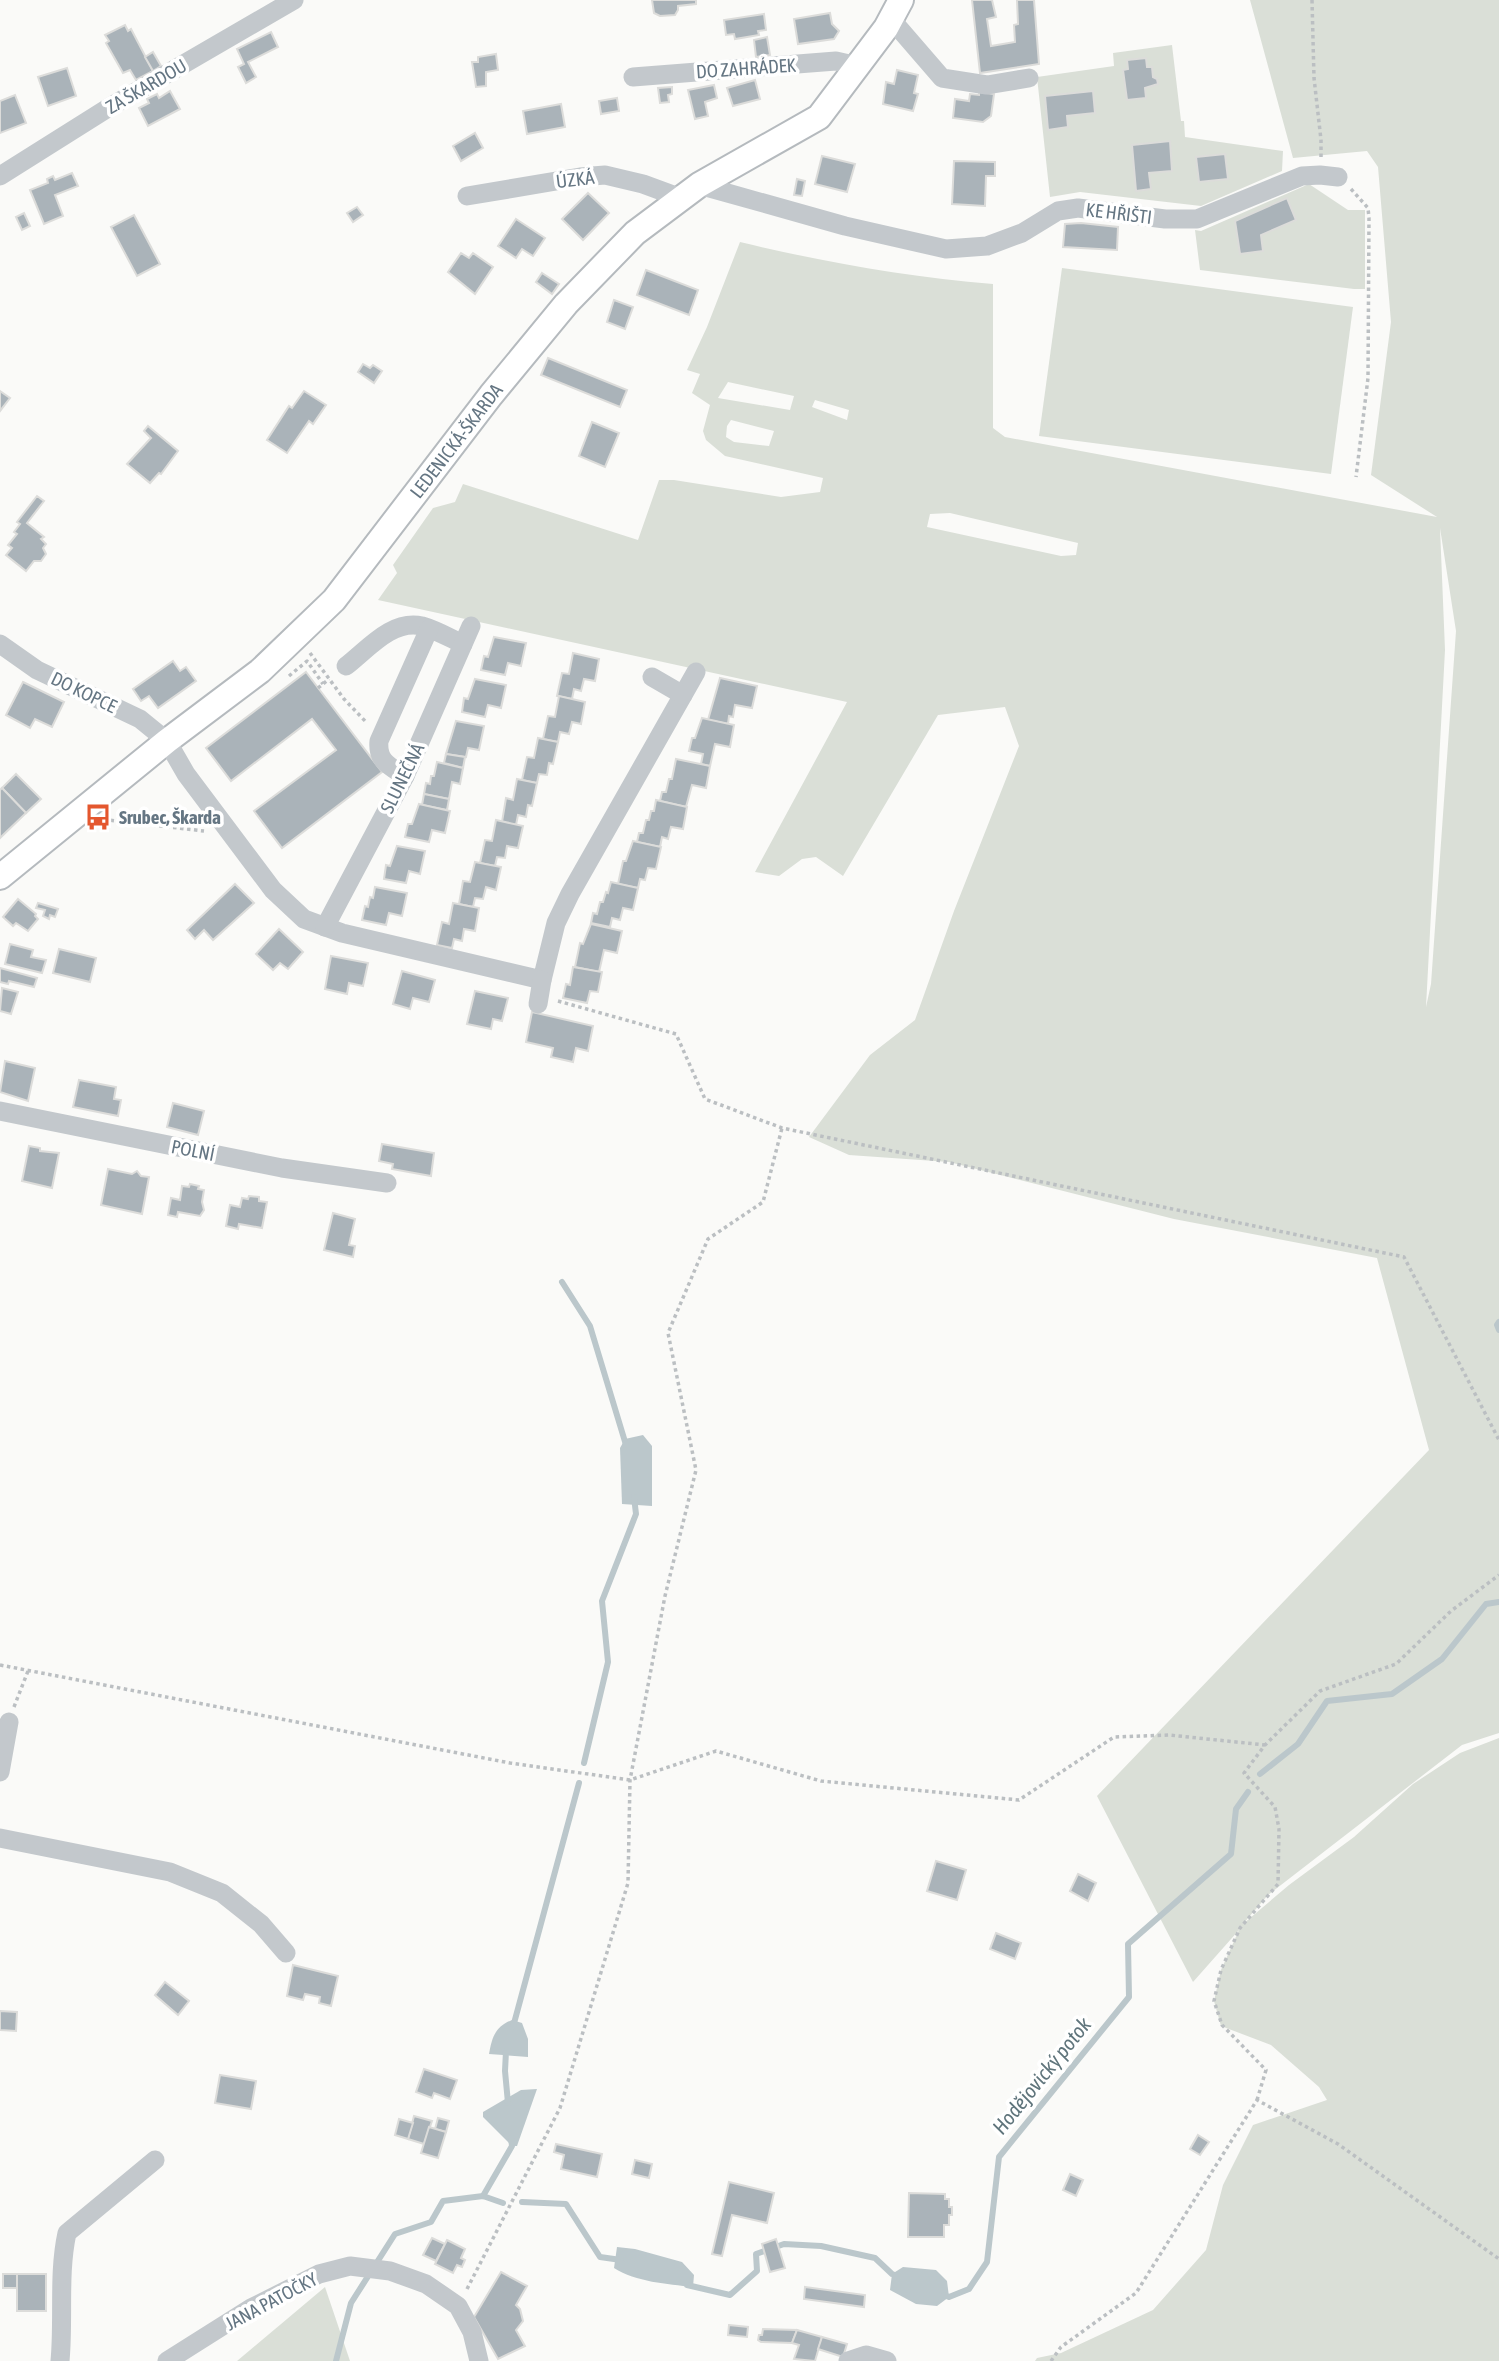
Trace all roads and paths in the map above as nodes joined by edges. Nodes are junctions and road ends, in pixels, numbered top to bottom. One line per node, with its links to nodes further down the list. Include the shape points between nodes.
1 (294, 0): 7 (street, ZA ŠKARDOU)
2 (1312, 0): 8 (path, via 1314,78)
3 (896, 10): 4 (main road, LEDENICKÁ-ŠKARDA); 6 (street, via 943,78 987,85)
4 (858, 66): 5 (street, DO ZAHRÁDEK, via 836,61); 9 (main road, LEDENICKÁ-ŠKARDA, via 819,117)
5 (633, 77)
6 (1029, 78)
7 (0, 176)
8 (1329, 176): 9 (street, KE HŘIŠTI, via 1302,176 1197,219 1078,208 1058,211 1022,233 987,246 946,249); 11 (path, via 1368,208 1369,218 1368,378)
9 (690, 191): 10 (street, ÚZKÁ, via 605,175); 24 (main road, LEDENICKÁ-ŠKARDA, via 635,233 566,304 334,600 260,671)
10 (467, 196)
11 (1356, 477)
12 (429, 629): 15 (street, via 397,626); 23 (street); 25 (street, SLUNEČNÁ, via 467,635)
13 (0, 644): 24 (street, DO KOPCE, via 37,670 140,719)
14 (312, 655): 18 (path)
15 (346, 666)
16 (696, 672): 22 (street)
17 (652, 677): 22 (street)
18 (329, 679): 20 (path); 23 (path, via 351,707)
19 (281, 682): 20 (path, via 307,661)
20 (323, 684): 21 (path)
21 (317, 688)
22 (683, 695): 30 (street, via 570,894 556,923)
23 (383, 734): 25 (street, via 380,757)
24 (167, 741): 26 (main road, LEDENICKÁ-ŠKARDA); 27 (street)
25 (405, 776): 29 (street, SLUNEČNÁ)
26 (96, 800): 27 (path, via 108,820 203,832); 28 (main road, LEDENICKÁ-ŠKARDA)
27 (219, 818): 29 (street, via 273,890 304,919)
28 (0, 877)
29 (325, 927): 30 (street)
30 (542, 980): 31 (street); 33 (path, via 558,1002 676,1034 705,1100)
31 (538, 1004)
32 (0, 1111): 34 (street, POLNÍ, via 282,1168)
33 (782, 1128): 35 (path, via 1404,1257); 42 (path, via 764,1202 708,1239 668,1333 696,1470 665,1596)
34 (387, 1183)
35 (1499, 1440)
36 (1499, 1575): 40 (path, via 1451,1611 1396,1664 1320,1691)
37 (0, 1665): 38 (path)
38 (28, 1671): 39 (path); 42 (path, via 510,1763)
39 (9, 1722): 41 (street)
40 (1265, 1745): 42 (path, via 1169,1734 1114,1737 1019,1800 821,1781 716,1751); 45 (path, via 1244,1773 1275,1807 1278,1884 1240,1928 1221,1970 1214,2001 1222,2025 1266,2070)
41 (0, 1772)
42 (630, 1780): 48 (path, via 628,1883 560,2108)
43 (0, 1838): 44 (street, via 170,1872 222,1893 261,1924)
44 (286, 1953)
45 (1257, 2100): 47 (path, via 1338,2144); 54 (path, via 1136,2293 1061,2347)
46 (155, 2160): 49 (street, via 67,2234)
47 (1499, 2259)
48 (458, 2306): 50 (street, JANA PATOČKY, via 426,2284 350,2266 319,2274 251,2308); 51 (street, via 472,2332)
49 (60, 2361)
50 (166, 2361)
51 (479, 2361)
52 (848, 2361): 53 (street, via 866,2355)
53 (887, 2361)
54 (1051, 2361)

